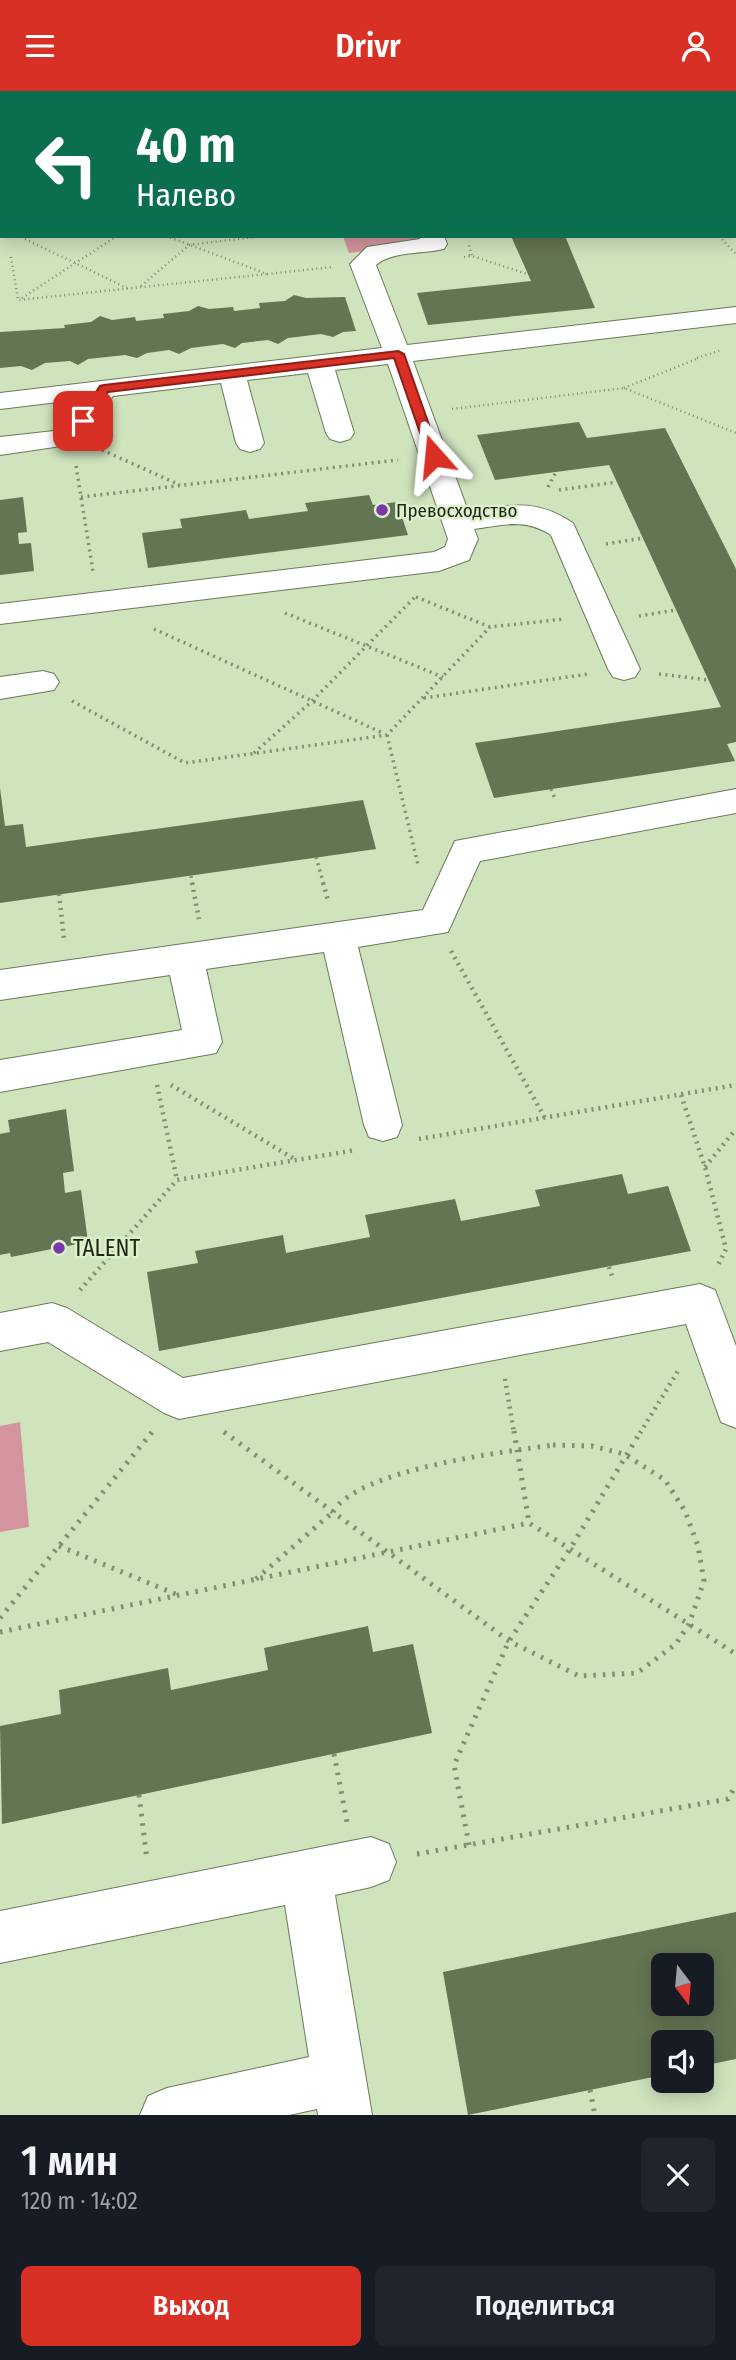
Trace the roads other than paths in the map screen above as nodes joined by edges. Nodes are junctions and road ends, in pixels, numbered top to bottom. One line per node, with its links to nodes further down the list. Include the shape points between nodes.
1 (442, 246): 3 (lane, via 376,252 363,264)
2 (736, 315): 3 (lane)
3 (398, 354): 4 (lane); 11 (lane)
4 (319, 363): 5 (lane); 8 (lane)
5 (232, 374): 6 (lane); 9 (lane)
6 (104, 389): 7 (lane); 10 (lane, via 72,437)
7 (0, 401)
8 (340, 433)
9 (250, 443)
10 (0, 446)
11 (457, 522): 12 (lane, via 463,539 458,553 439,561); 13 (lane, via 517,514 543,517 563,530)
12 (0, 614)
13 (624, 669)
14 (43, 682): 15 (lane)
15 (0, 688)
16 (736, 801): 17 (lane, via 467,850 435,922)
17 (338, 937): 18 (lane); 21 (lane)
18 (196, 957): 19 (lane); 20 (lane, via 203,1042)
19 (0, 985)
20 (0, 1076)
21 (385, 1138)
22 (0, 1332): 23 (lane, via 52,1322 179,1399 499,1340 703,1314)
23 (736, 1408)
24 (363, 1864): 25 (lane)
25 (306, 1876): 26 (lane); 27 (lane)
26 (0, 1937)
27 (342, 2096): 28 (lane)
28 (167, 2115)

